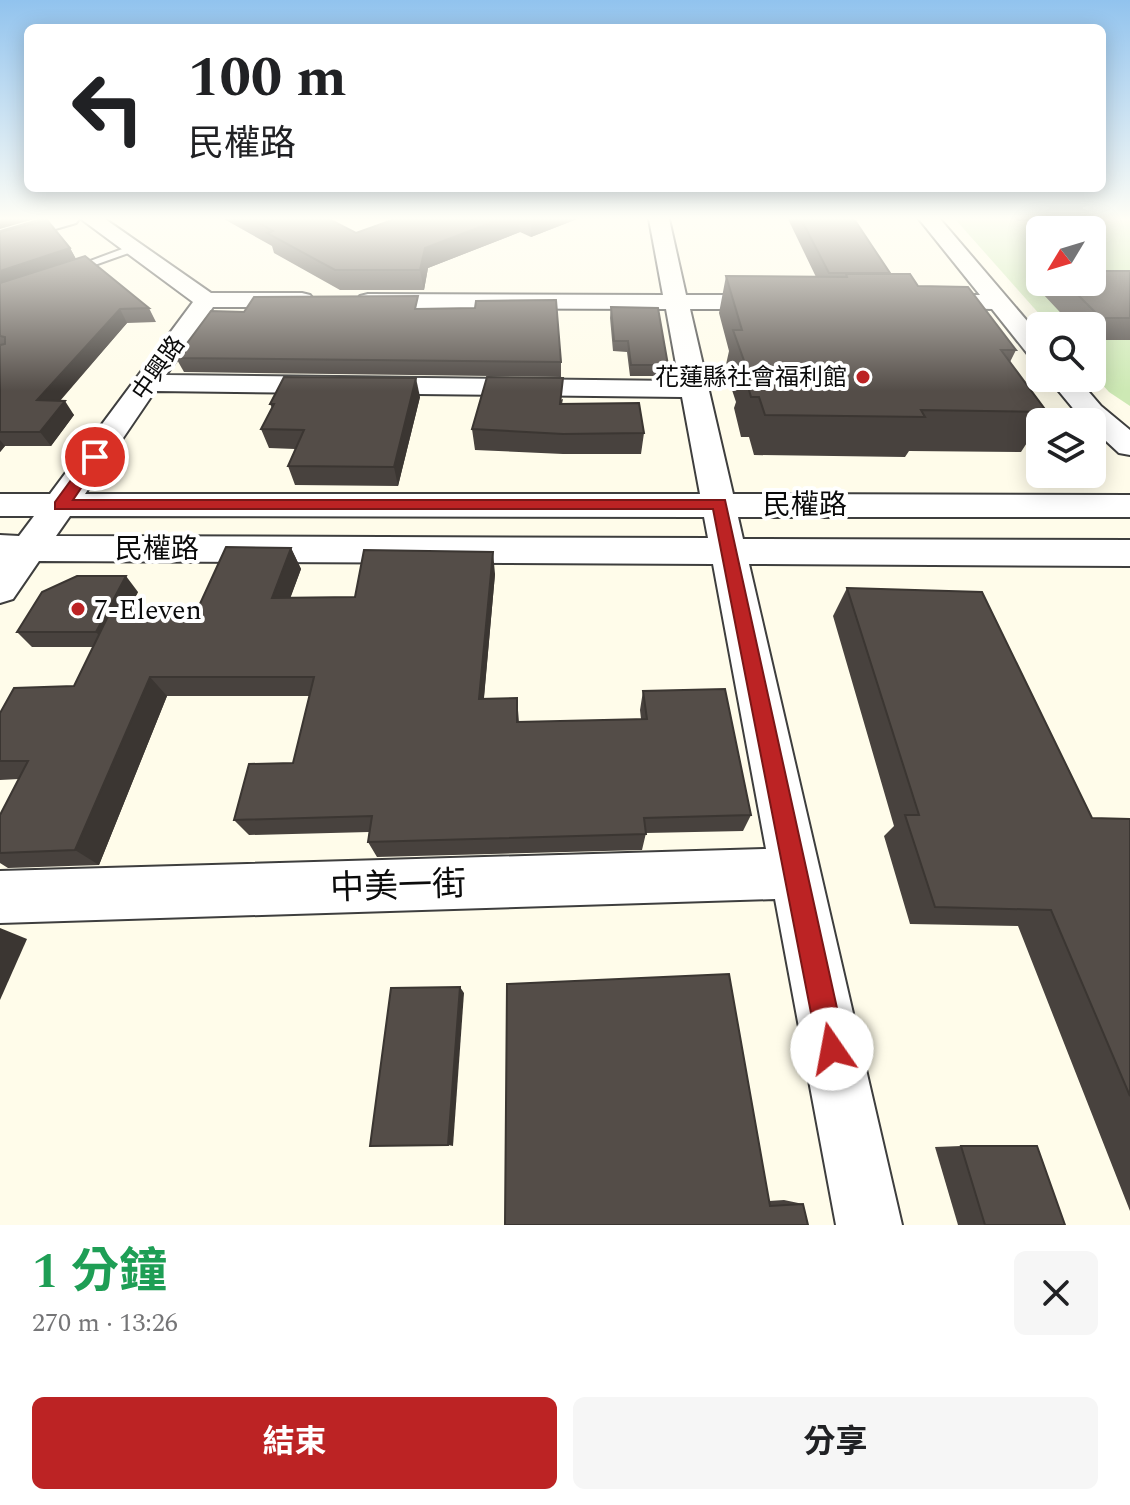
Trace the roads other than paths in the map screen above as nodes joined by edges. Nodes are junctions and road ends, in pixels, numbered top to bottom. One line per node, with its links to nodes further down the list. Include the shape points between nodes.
1 (173, 276): 4 (street)
2 (671, 276): 5 (street)
3 (976, 276): 8 (street)
4 (206, 300): 5 (street); 10 (street, 中興路)
5 (676, 302): 6 (street); 11 (street)
6 (798, 302)
7 (905, 302): 8 (street)
8 (997, 302): 9 (street)
9 (1026, 336)
10 (147, 383): 11 (street); 16 (street, 中興路)
11 (695, 389): 14 (street)
12 (1074, 392): 13 (street)
13 (1130, 446)
14 (720, 504): 16 (street, 民權路); 17 (street, 民權路); 19 (street)
15 (0, 505): 16 (street, 民權路)
16 (61, 506): 18 (street, 中興路)
17 (1130, 506)
18 (15, 548): 19 (street, 民權路); 21 (street, 中興路)
19 (729, 551): 20 (street, 民權路); 22 (street)
20 (1130, 553)
21 (0, 589)
22 (795, 873): 23 (street, 中美一街); 24 (street)
23 (0, 897)
24 (869, 1225)

